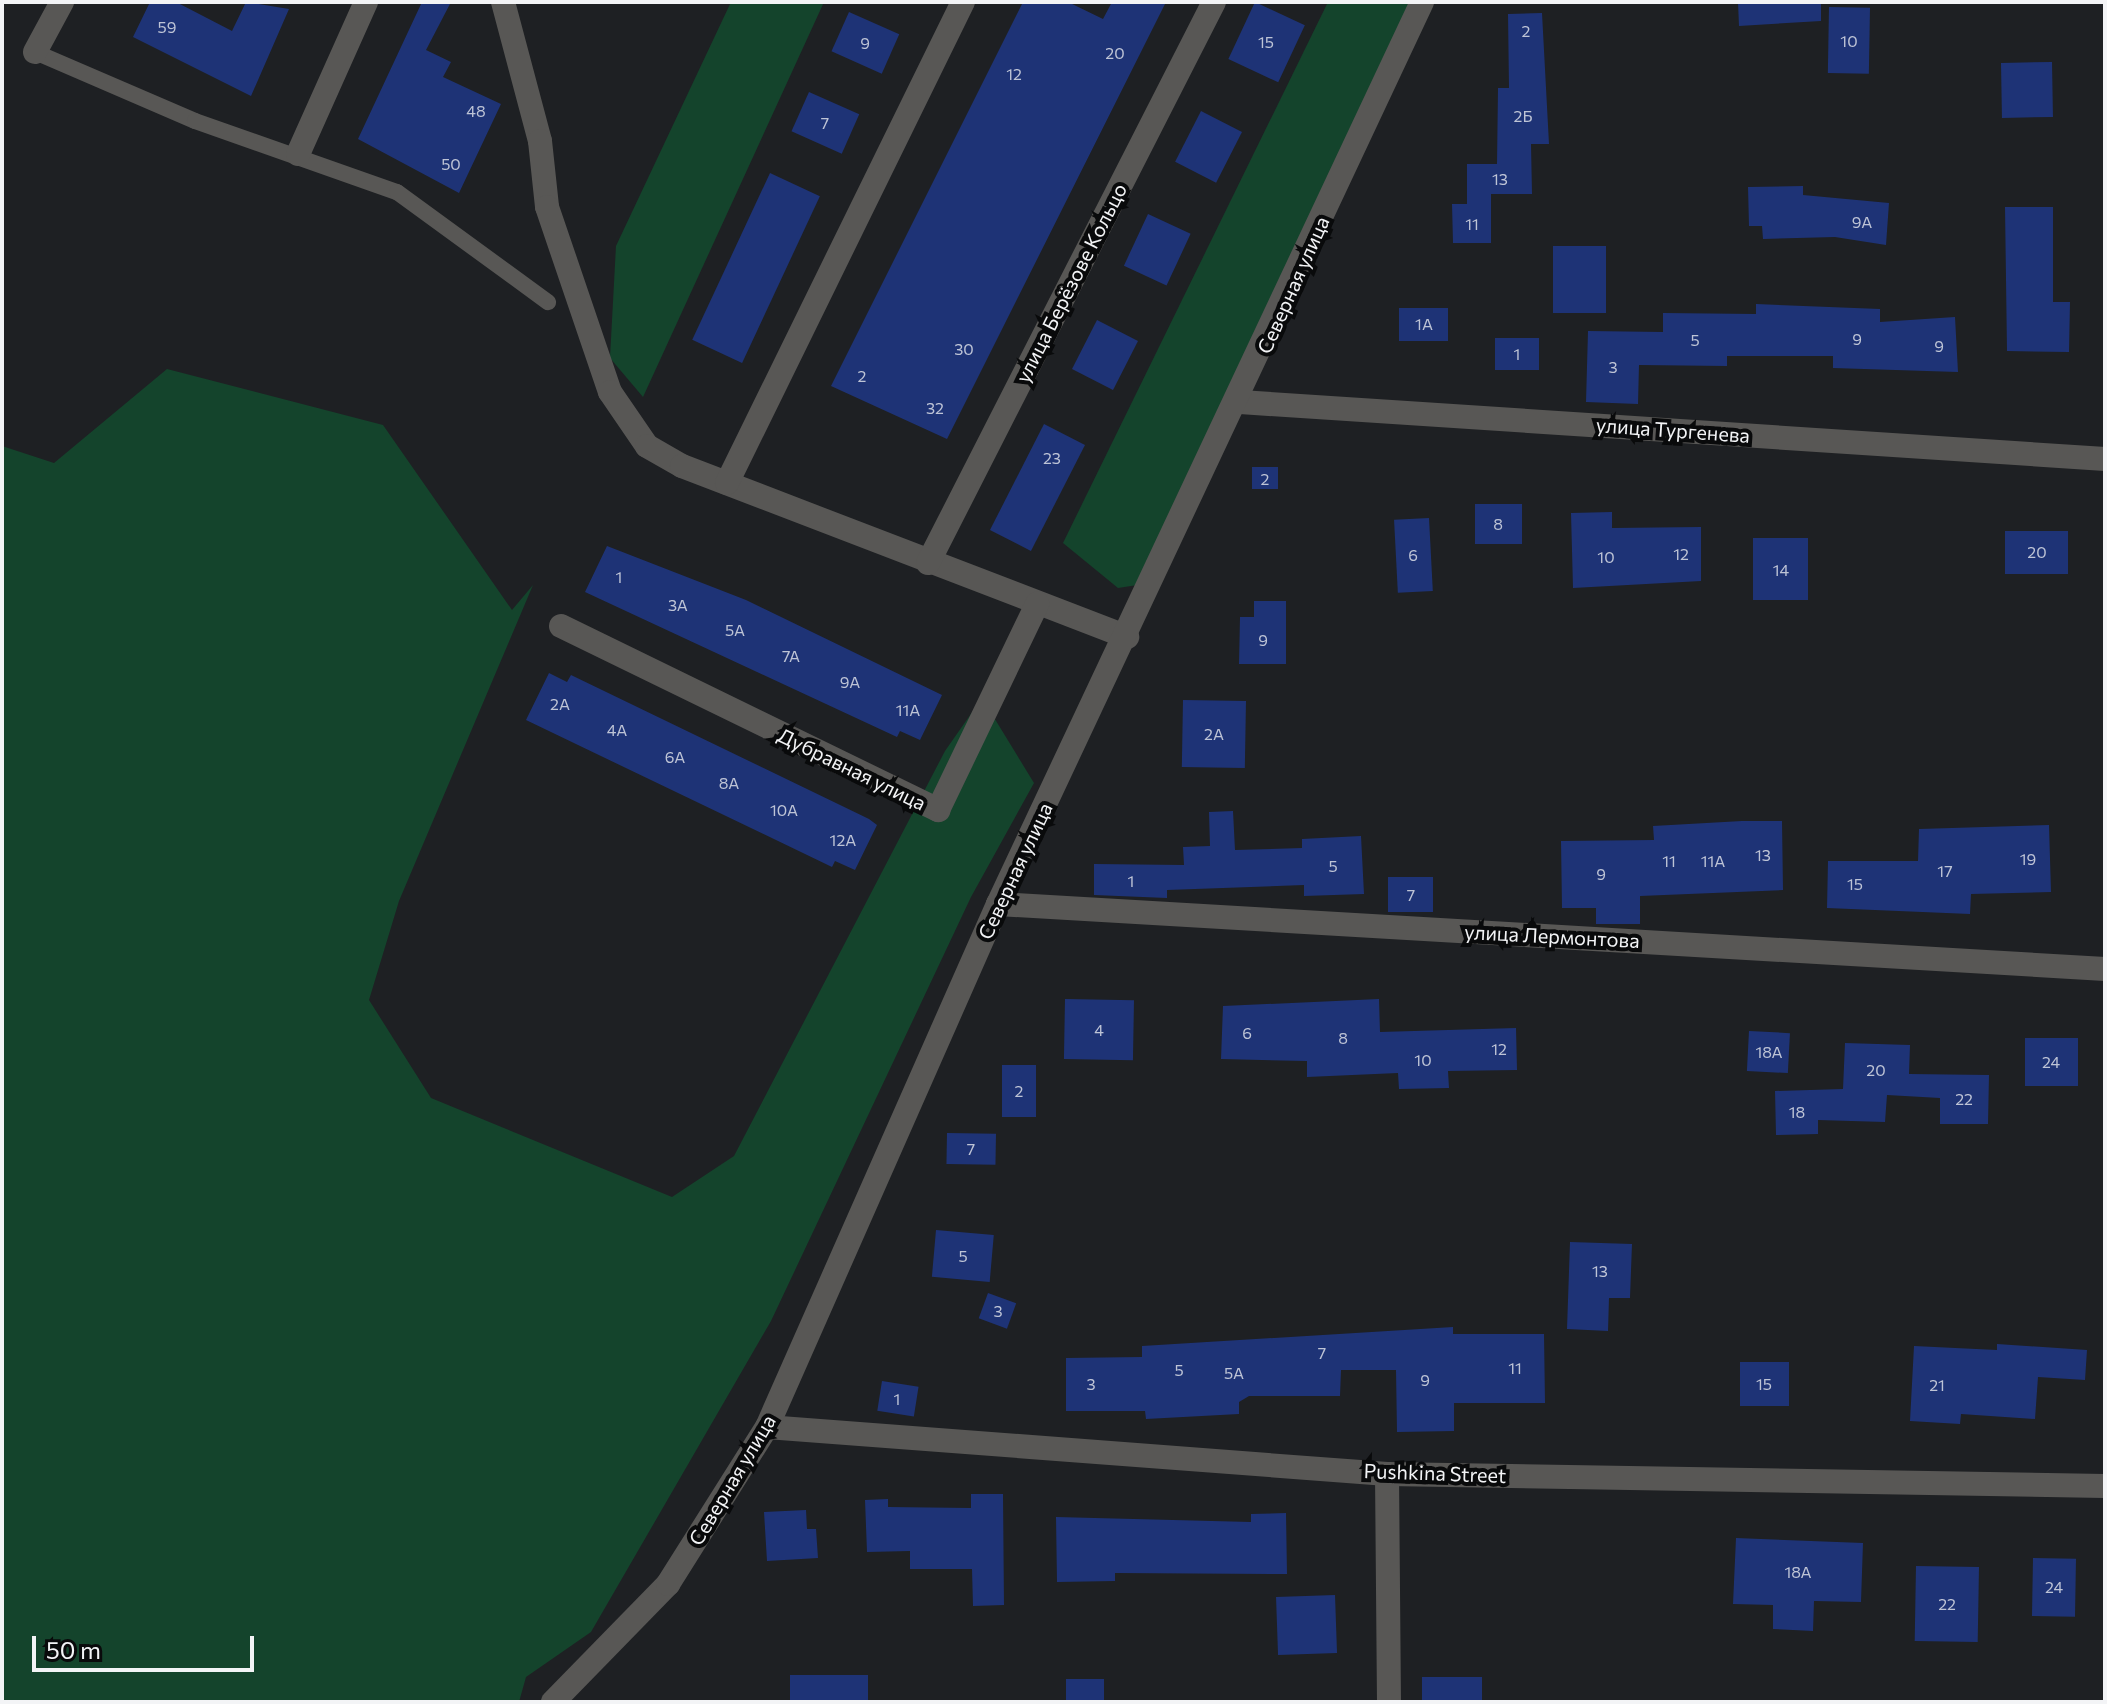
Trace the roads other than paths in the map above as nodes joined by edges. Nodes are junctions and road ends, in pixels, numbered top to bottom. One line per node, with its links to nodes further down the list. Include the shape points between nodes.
1 (62, 2): 7 (street)
2 (366, 2): 8 (street)
3 (503, 2): 12 (street, via 540,141 547,207 610,392 647,446)
4 (963, 2): 12 (street)
5 (1214, 2): 13 (street, улица Берёзове Кольцо)
6 (1422, 2): 10 (street, Северная улица)
7 (35, 52): 8 (lane, via 195,121)
8 (298, 154): 9 (lane, via 397,192)
9 (548, 302)
10 (1240, 402): 11 (street, улица Тургенева); 16 (street, Северная улица)
11 (2105, 459)
12 (727, 483): 13 (street)
13 (928, 563): 14 (street)
14 (1037, 604): 15 (street, Дубравная улица, via 938,810); 16 (street)
15 (561, 626)
16 (1127, 637): 17 (street, Северная улица)
17 (998, 904): 18 (street, улица Лермонтова); 19 (street, Северная улица)
18 (2105, 969)
19 (767, 1427): 20 (street, Pushkina Street); 22 (street, Северная улица, via 668,1584)
20 (1387, 1474): 21 (street, Pushkina Street); 23 (street)
21 (2105, 1486)
22 (553, 1702)
23 (1389, 1702)

